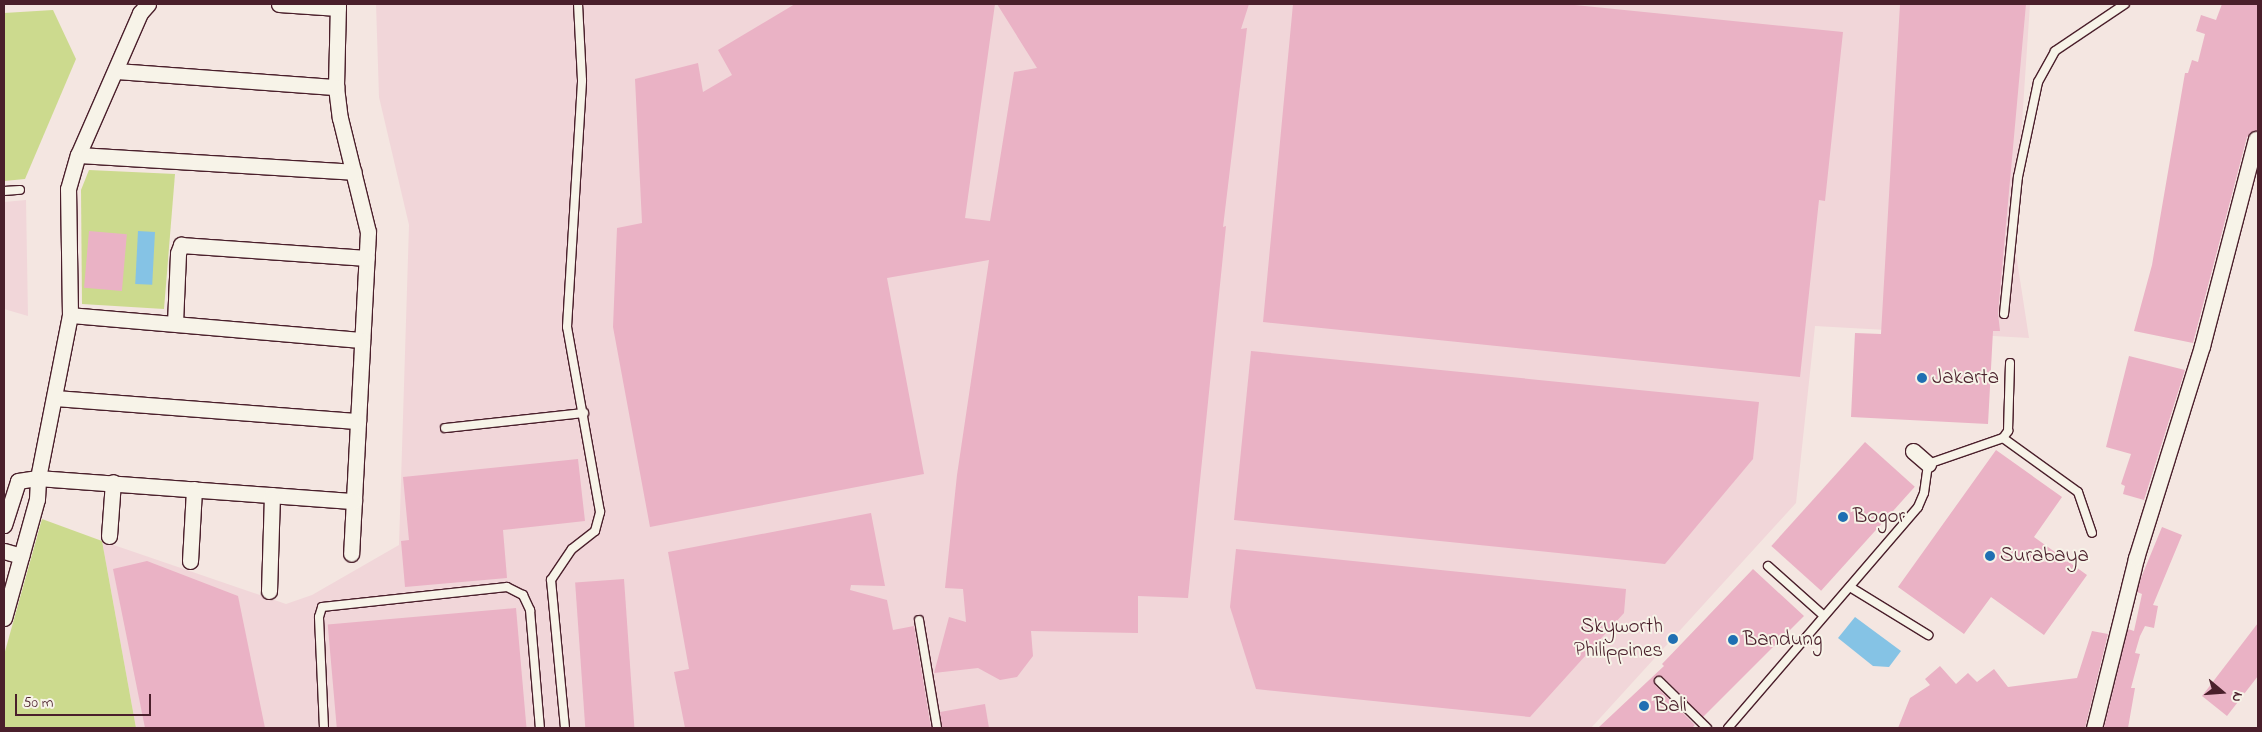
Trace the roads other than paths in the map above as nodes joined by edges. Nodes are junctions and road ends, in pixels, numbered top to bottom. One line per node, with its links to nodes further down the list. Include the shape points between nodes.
1 (148, 4): 6 (street, via 140,13)
2 (279, 4): 5 (street)
3 (578, 4): 20 (lane, via 582,80 568,326)
4 (2125, 4): 14 (lane, via 2055,51 2038,82 2018,177)
5 (338, 6): 7 (street)
6 (117, 71): 7 (street); 9 (street)
7 (336, 87): 10 (street)
8 (2256, 139): 52 (street, via 2202,346 2136,558)
9 (78, 154): 10 (street); 15 (street, via 68,189)
10 (353, 172): 13 (street, via 368,232)
11 (20, 190): 12 (lane)
12 (4, 191)
13 (367, 258): 16 (street, via 181,245); 17 (street)
14 (2004, 314)
15 (70, 315): 16 (street); 19 (street)
16 (175, 323): 17 (street)
17 (362, 340): 21 (street)
18 (2010, 363): 23 (lane, via 2008,431)
19 (56, 398): 21 (street); 26 (street)
20 (584, 413): 22 (lane); 48 (lane, via 600,512 595,531 572,549 551,580)
21 (358, 421): 30 (street)
22 (445, 428)
23 (2003, 438): 25 (lane); 32 (lane, via 2078,492)
24 (1913, 451): 25 (street)
25 (1928, 464): 39 (lane, via 1918,507)
26 (38, 478): 27 (street); 31 (street, via 18,481); 36 (street, via 38,499)
27 (113, 482): 28 (street); 33 (street)
28 (194, 489): 29 (street); 37 (street)
29 (272, 496): 30 (street); 40 (street)
30 (354, 501): 35 (street)
31 (4, 525)
32 (2092, 533)
33 (109, 536)
34 (4, 551): 36 (street)
35 (351, 554)
36 (21, 556): 42 (street)
37 (190, 561)
38 (1768, 566): 41 (lane)
39 (1850, 587): 41 (lane); 44 (lane)
40 (269, 591)
41 (1823, 615): 51 (lane)
42 (4, 618)
43 (919, 620): 49 (lane)
44 (1928, 635)
45 (1659, 681): 50 (lane)
46 (324, 728): 47 (lane, via 319,617 322,606 507,587 522,595 530,610)
47 (540, 728)
48 (564, 728)
49 (937, 728)
50 (1708, 728)
51 (1728, 728)
52 (2094, 728)

